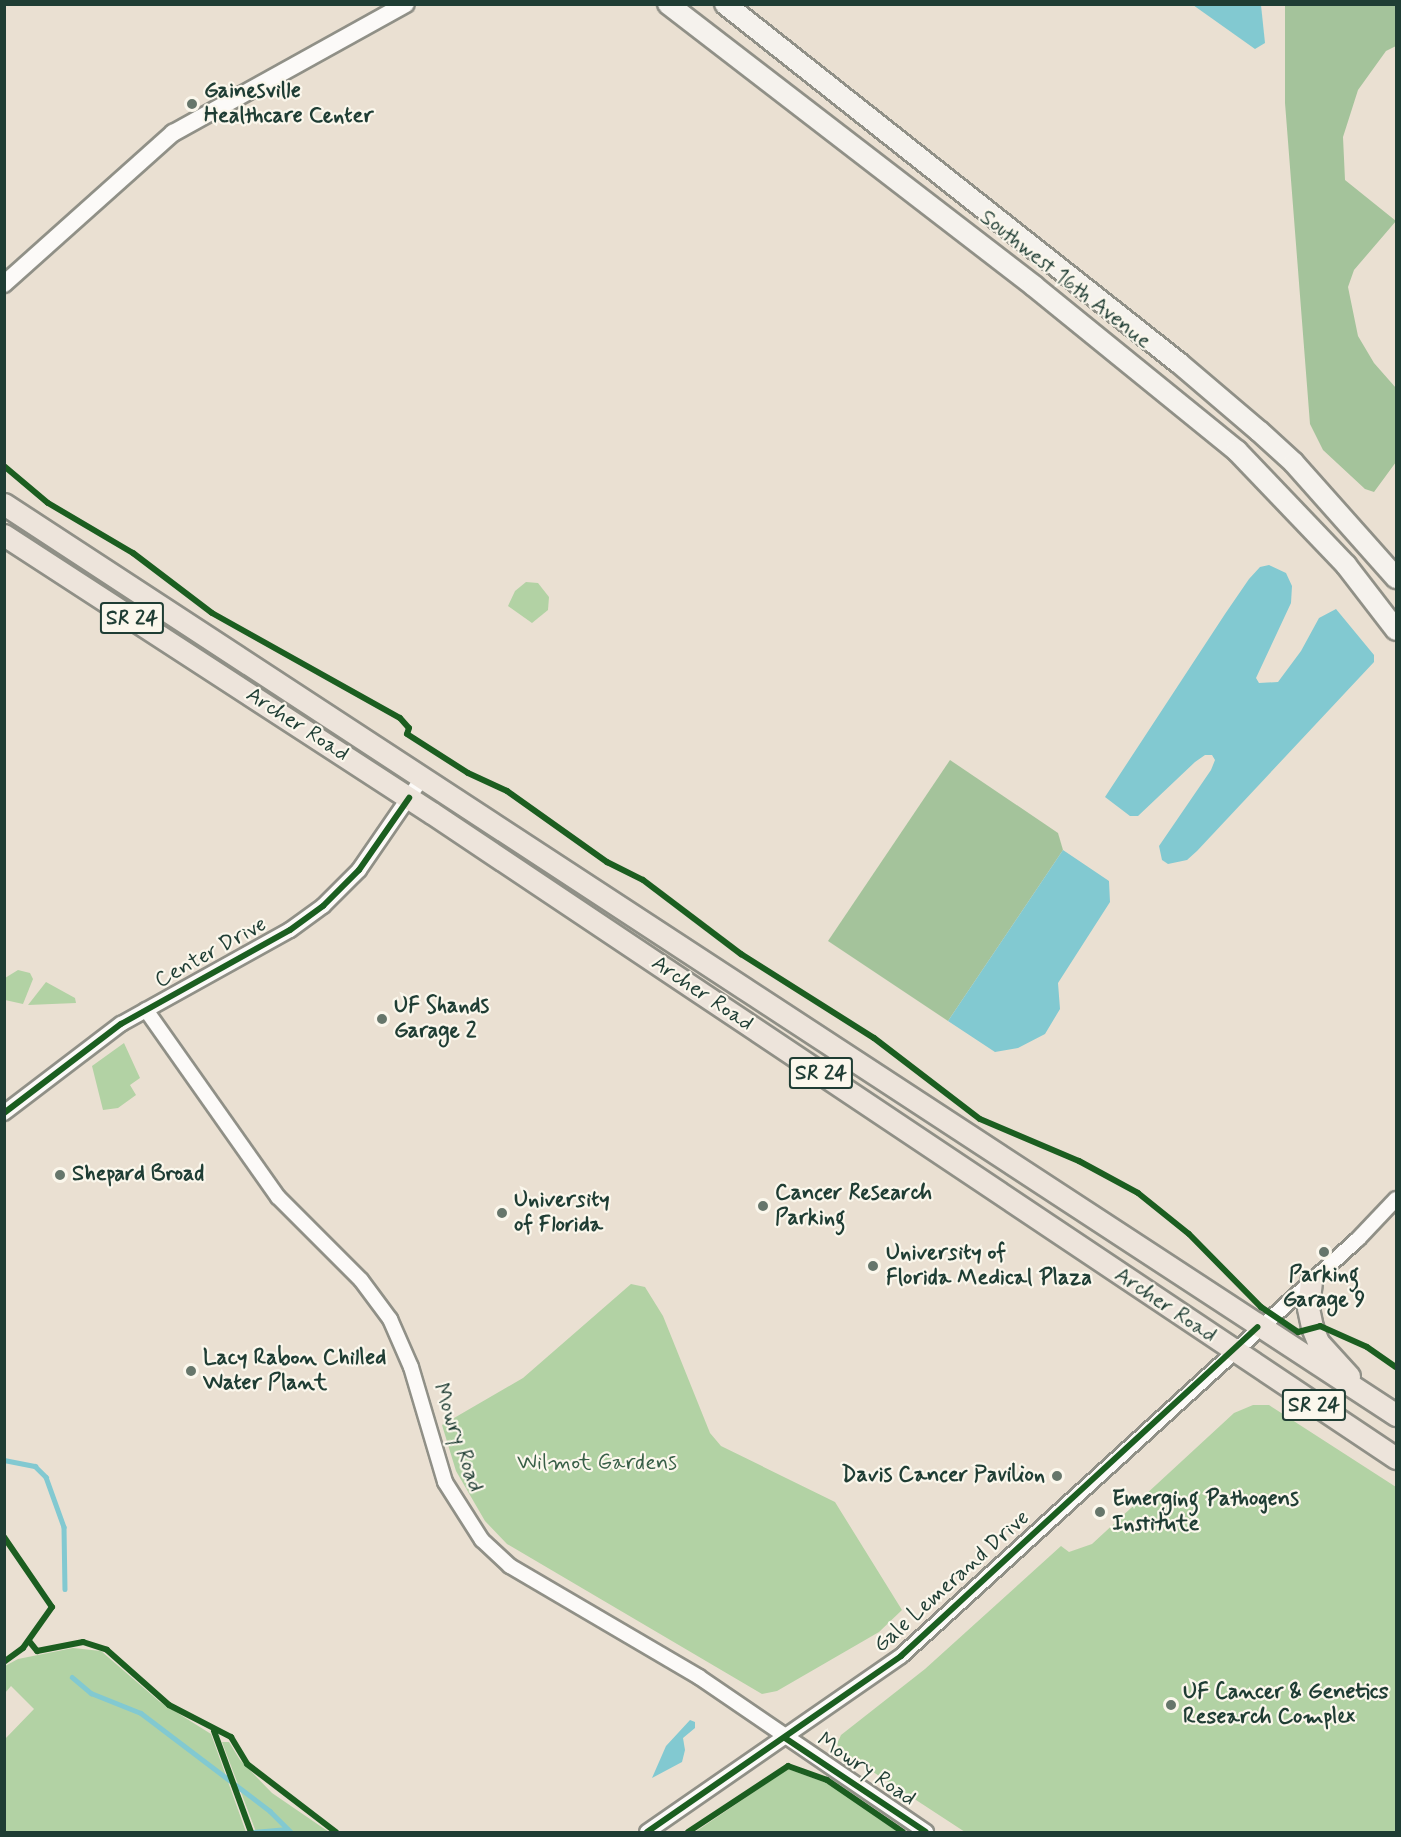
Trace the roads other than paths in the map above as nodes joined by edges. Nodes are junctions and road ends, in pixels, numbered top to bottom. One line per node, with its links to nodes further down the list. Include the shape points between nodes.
1 (406, 4): 4 (street, via 173,133)
2 (668, 4): 8 (main road, Southwest 16th Avenue, via 1034,286 1237,451 1346,565)
3 (725, 4): 7 (main road, Southwest 16th Avenue, via 1179,363 1259,431 1302,471)
4 (4, 284)
5 (4, 504): 9 (main road, Archer Road / SR 24)
6 (4, 534): 10 (main road, Archer Road / SR 24)
7 (1396, 578)
8 (1396, 630)
9 (423, 777): 10 (street, Center Drive); 15 (main road, Archer Road / SR 24)
10 (409, 798): 11 (street, Center Drive, via 359,870 323,906 282,934); 16 (main road, Archer Road / SR 24)
11 (146, 1010): 12 (street, Center Drive, via 92,1043); 19 (street, Mowry Road, via 278,1197 361,1280 390,1319 411,1367 446,1482 482,1540 510,1566 699,1677)
12 (4, 1113)
13 (1396, 1199): 14 (street, Gale Lemerand Drive)
14 (1311, 1281): 15 (street, Gale Lemerand Drive); 17 (main road, via 1308,1308 1318,1342)
15 (1257, 1327): 16 (street, Gale Lemerand Drive); 17 (main road, Archer Road / SR 24)
16 (1231, 1351): 18 (main road, Archer Road / SR 24); 19 (street, Gale Lemerand Drive, via 901,1656)
17 (1388, 1410)
18 (1396, 1458)
19 (785, 1738): 20 (street, Gale Lemerand Drive); 21 (street, Mowry Road)
20 (647, 1833)
21 (926, 1833)

